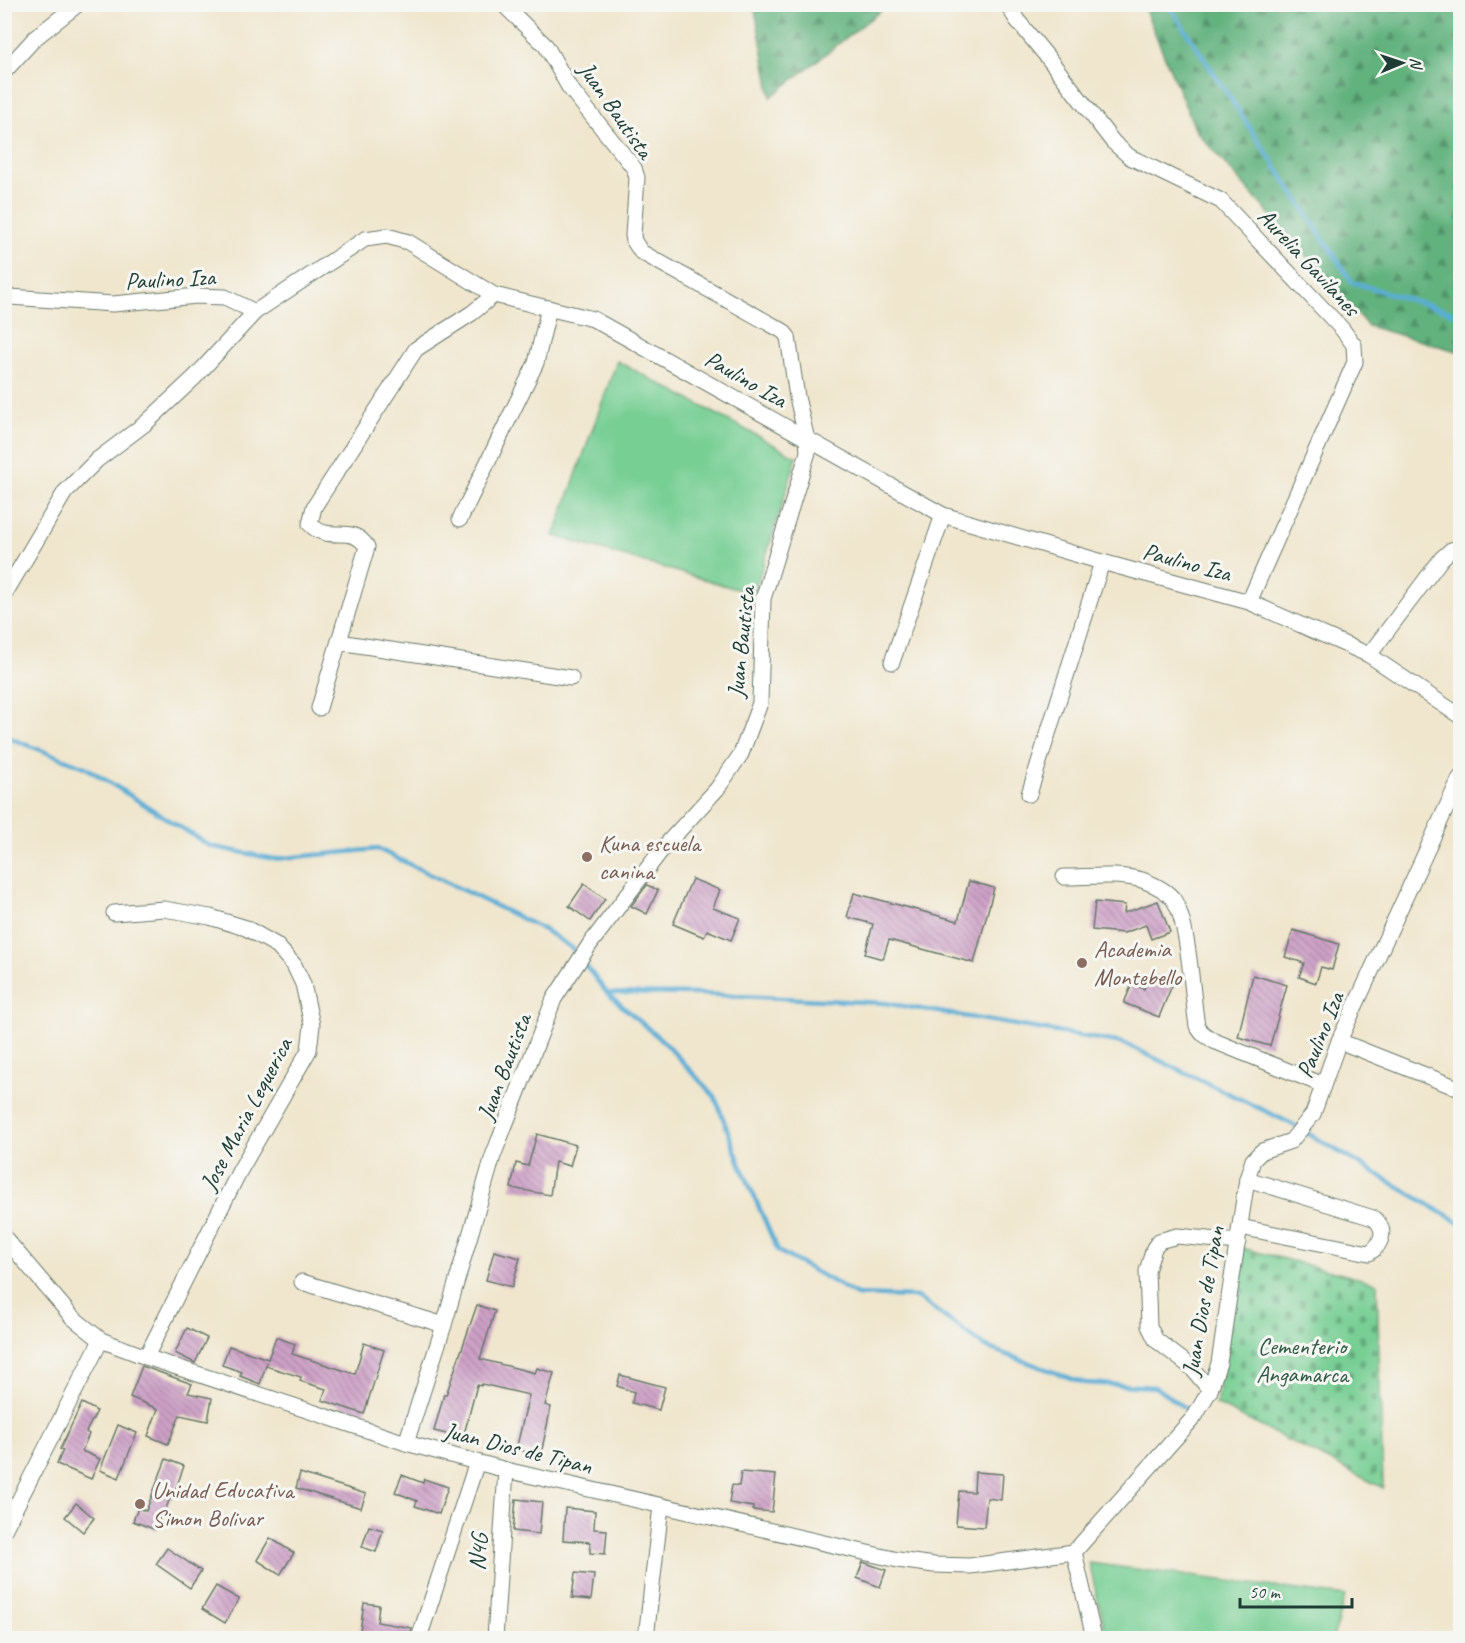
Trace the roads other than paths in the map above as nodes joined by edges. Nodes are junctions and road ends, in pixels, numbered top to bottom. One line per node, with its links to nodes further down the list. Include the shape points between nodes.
1 (78, 4): 4 (street, via 35,38)
2 (503, 4): 9 (street, Juan Bautista, via 546,46 569,87 634,168 637,178 633,235 641,252 788,337)
3 (1007, 4): 15 (street, Aurelia Gavilanes, via 1113,142 1130,157 1221,201 1354,345 1355,362)
4 (4, 72)
5 (4, 294): 8 (street, Paulino Iza, via 113,304 225,297)
6 (494, 295): 7 (street, Paulino Iza); 8 (street, Paulino Iza, via 408,242 387,236 365,239); 16 (street, via 416,349 314,507 310,524 317,532 354,535 367,547)
7 (549, 308): 9 (street, Paulino Iza, via 593,319); 11 (street, via 536,363)
8 (255, 312): 14 (street, via 195,377 65,492)
9 (807, 440): 10 (street, Paulino Iza); 34 (street, Juan Bautista, via 808,452 763,599 760,703 741,754 717,789 663,848 590,944 554,999 493,1156)
10 (943, 515): 13 (street, Paulino Iza); 18 (street)
11 (460, 519)
12 (1461, 547): 17 (street, via 1442,558)
13 (1102, 562): 15 (street, Paulino Iza); 23 (street)
14 (4, 595)
15 (1250, 602): 17 (street, Paulino Iza)
16 (339, 642): 19 (street); 20 (street)
17 (1369, 655): 21 (street, Paulino Iza)
18 (891, 662)
19 (571, 678)
20 (318, 708)
21 (1461, 716)
22 (1461, 778): 26 (street, Paulino Iza)
23 (1029, 794)
24 (1064, 877): 27 (street, via 1126,877 1166,892 1182,917 1197,1026 1202,1033)
25 (114, 914): 36 (street, Jose Maria Lequerica, via 164,909 246,928 276,945 294,965 303,984 312,1025 309,1050 239,1172)
26 (1339, 1041): 27 (street, Paulino Iza); 28 (street)
27 (1323, 1085): 29 (street, Paulino Iza)
28 (1461, 1089)
29 (1313, 1114): 30 (street, Juan Dios de Tipan, via 1291,1141 1262,1151 1253,1160)
30 (1247, 1179): 31 (street, Juan Dios de Tipan); 31 (street, via 1373,1218 1382,1228 1382,1237 1377,1248 1369,1253)
31 (1239, 1234): 37 (street, Juan Dios de Tipan, via 1219,1363); 37 (street, via 1160,1240 1147,1270 1149,1326 1155,1341 1191,1366)
32 (4, 1237): 35 (street, Juan Dios de Tipan, via 72,1317)
33 (302, 1282): 34 (street)
34 (444, 1325): 38 (street, Juan Bautista)
35 (101, 1340): 36 (street, Juan Dios de Tipan); 42 (street)
36 (146, 1357): 38 (street, Juan Dios de Tipan)
37 (1210, 1390): 43 (street, Juan Dios de Tipan, via 1195,1416)
38 (406, 1443): 39 (street, Juan Dios de Tipan)
39 (477, 1462): 40 (street, Juan Dios de Tipan); 44 (street)
40 (506, 1470): 41 (street, Juan Dios de Tipan); 45 (street, N4G)
41 (662, 1506): 43 (street, Juan Dios de Tipan, via 934,1565 970,1566); 46 (street)
42 (4, 1530)
43 (1074, 1551): 47 (street)
44 (419, 1638)
45 (495, 1638)
46 (646, 1638)
47 (1094, 1638)

